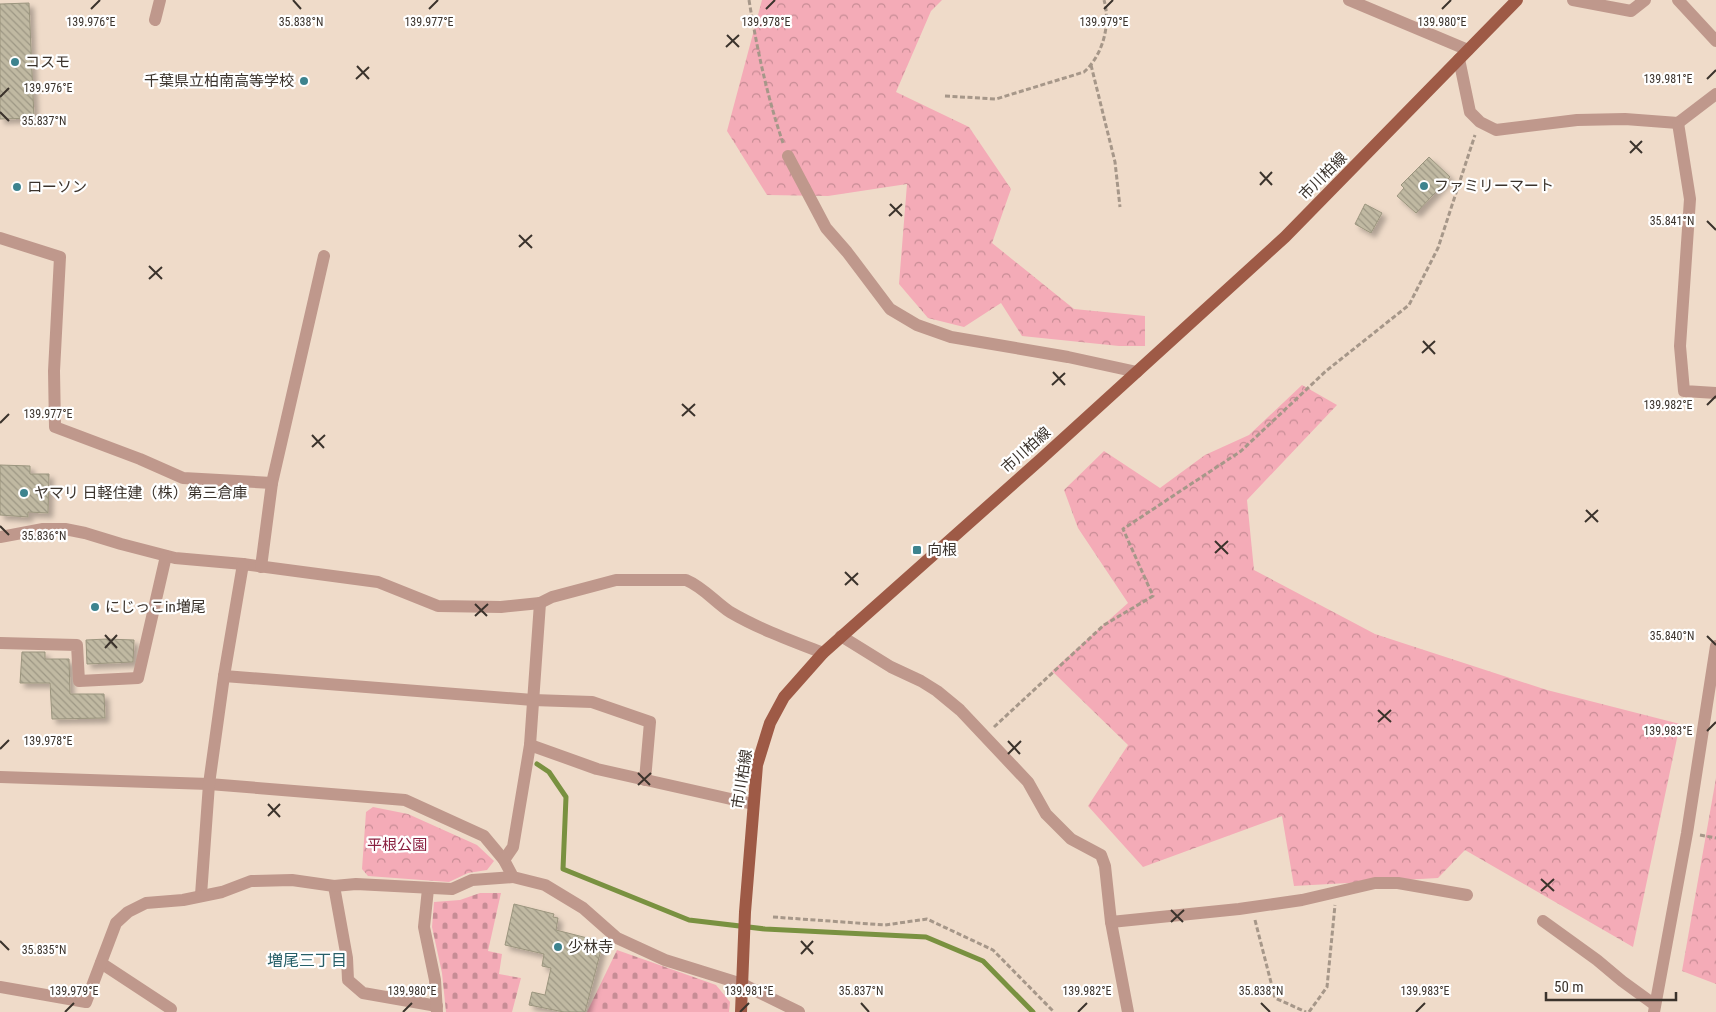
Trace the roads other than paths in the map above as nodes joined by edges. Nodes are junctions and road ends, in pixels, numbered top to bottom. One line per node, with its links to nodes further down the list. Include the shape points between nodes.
1 (160, 0): 7 (street)
2 (1349, 0): 9 (street)
3 (1517, 0): 9 (main road, 市川柏線)
4 (1573, 0): 5 (street, via 1631,11)
5 (1645, 0)
6 (1678, 0): 8 (street)
7 (155, 20)
8 (1716, 41)
9 (1468, 50): 10 (main road, 市川柏線)
10 (1459, 59): 12 (street, via 1470,112 1480,122 1496,130 1625,118); 16 (main road, 市川柏線, via 1285,237)
11 (1716, 94): 12 (street)
12 (1678, 123): 17 (street, via 1690,199 1680,346 1684,391)
13 (788, 156): 16 (street, via 826,228 890,309 917,326 952,337)
14 (0, 238): 18 (street, via 60,257 54,371 55,427 183,478)
15 (324, 256): 18 (street)
16 (1137, 372): 24 (main road, 市川柏線)
17 (1716, 393)
18 (272, 483): 22 (street)
19 (0, 538): 20 (street, via 43,529 65,529)
20 (166, 556): 21 (street); 25 (street, via 138,678 79,682 76,645)
21 (243, 564): 22 (street); 28 (street)
22 (261, 567): 23 (street, via 378,582 438,606 501,607)
23 (540, 603): 27 (street, via 616,580 686,580 739,617); 29 (street)
24 (841, 636): 27 (main road, 市川柏線); 42 (street, via 891,667 921,681 960,710 1028,782 1046,814 1071,839 1101,854)
25 (0, 643)
26 (1716, 646): 46 (street, via 1687,833)
27 (823, 653): 34 (main road, 市川柏線, via 784,697 770,723 757,765)
28 (224, 676): 29 (street); 33 (street)
29 (533, 700): 30 (street); 32 (street, via 592,702 650,722)
30 (530, 745): 32 (street, via 597,769); 35 (street, via 513,848)
31 (0, 777): 33 (street)
32 (645, 780): 34 (street)
33 (209, 784): 35 (street, via 405,800 484,836); 40 (street)
34 (753, 804): 44 (main road, 市川柏線)
35 (504, 860): 36 (street)
36 (513, 877): 38 (street, via 472,880 452,889); 44 (street, via 545,885 583,908 617,938 665,960)
37 (334, 886): 38 (street, via 356,884); 40 (street, via 292,880 251,881); 48 (street, via 348,980 363,992)
38 (428, 889): 48 (street, via 424,927 435,980)
39 (1467, 895): 42 (street, via 1398,883 1375,883 1302,900)
40 (201, 896): 43 (street, via 146,903 128,912 116,923)
41 (1543, 921): 46 (street, via 1597,960)
42 (1111, 922): 51 (street)
43 (101, 963): 45 (street, via 86,1002); 47 (street)
44 (742, 984): 49 (main road, 市川柏線); 50 (street)
45 (0, 987)
46 (1654, 1008)
47 (171, 1009)
48 (437, 1009)
49 (741, 1012)
50 (799, 1012)
51 (1128, 1012)

